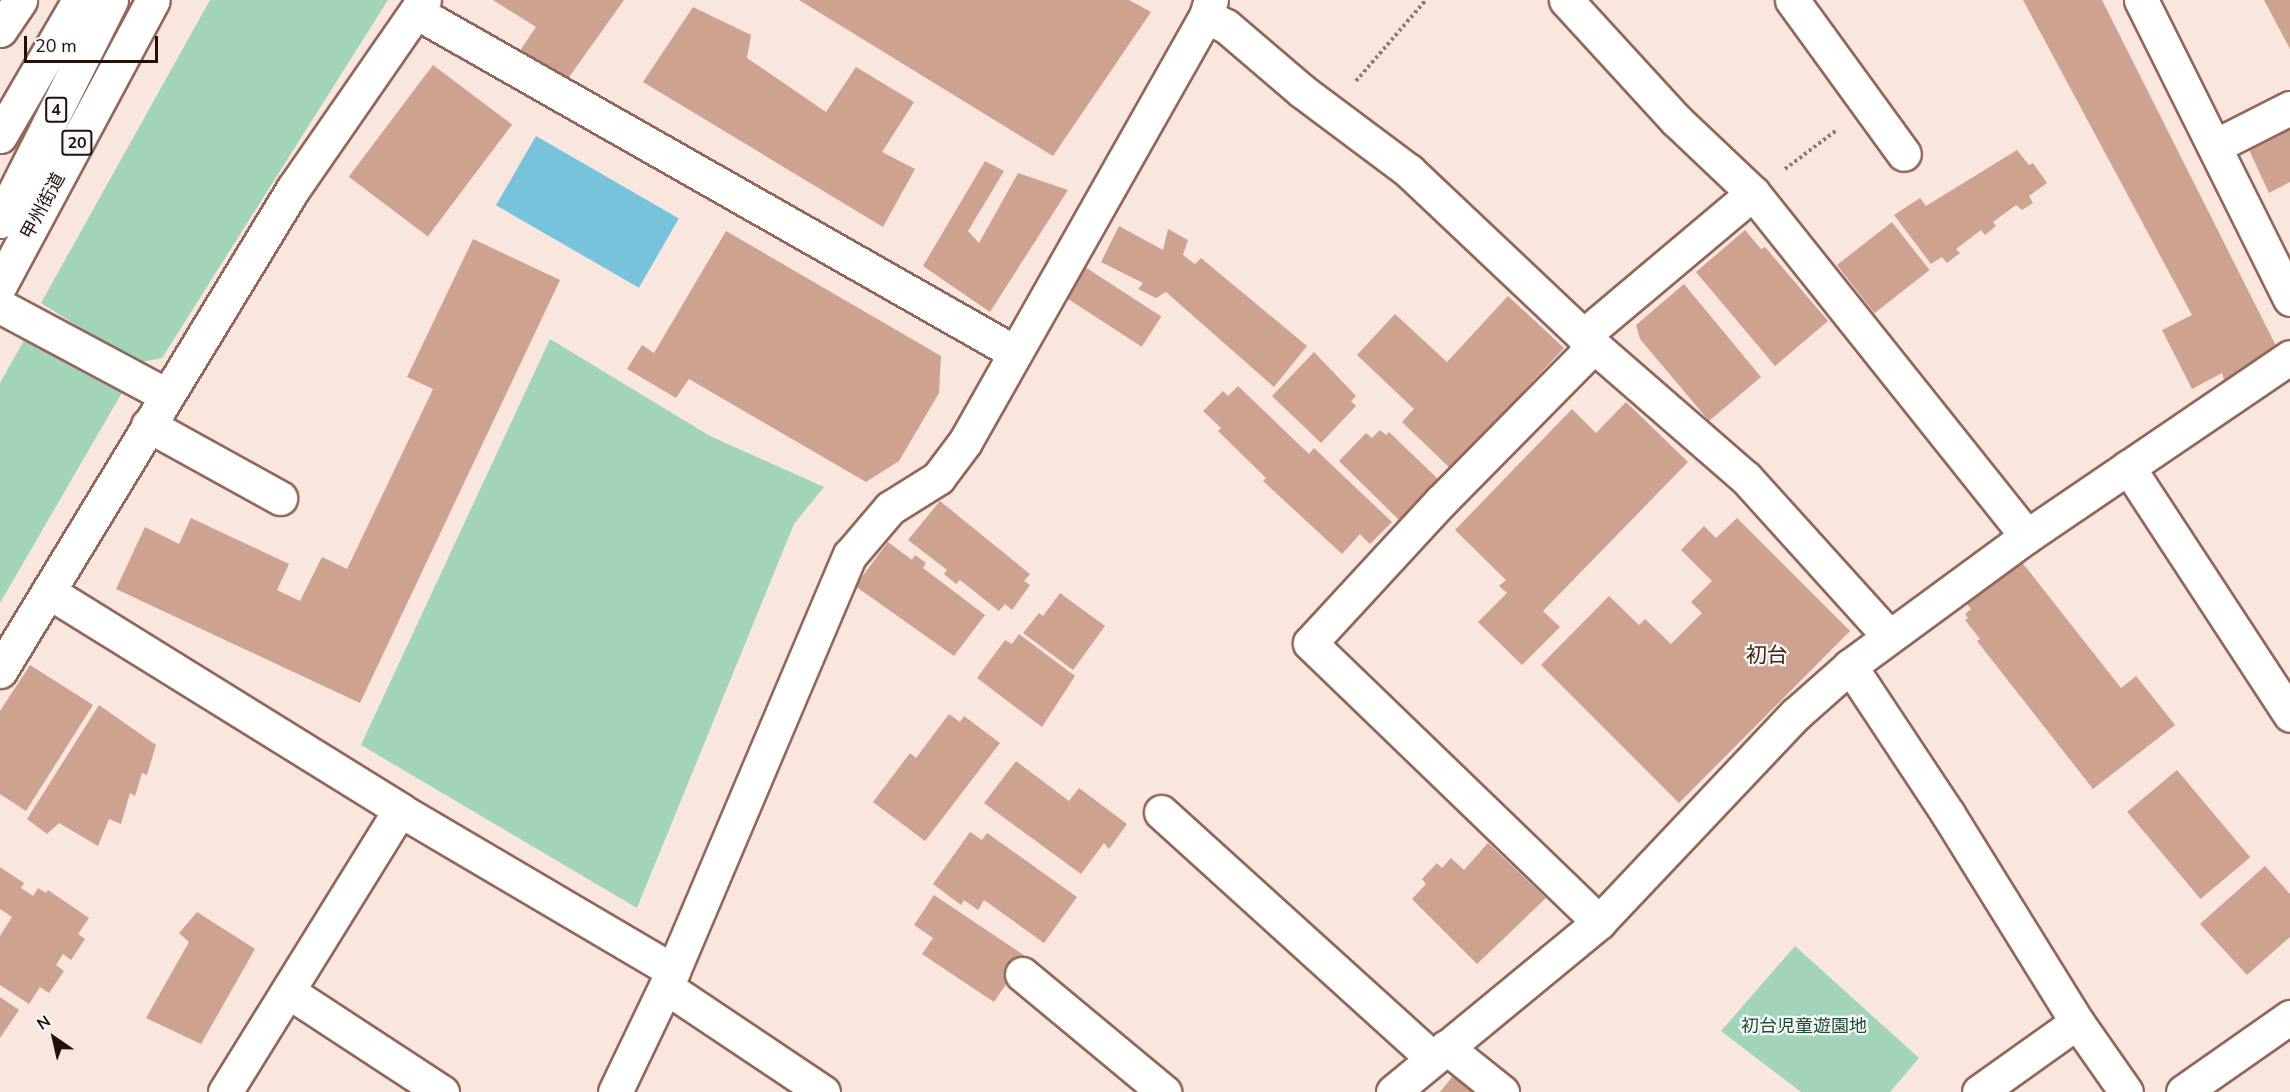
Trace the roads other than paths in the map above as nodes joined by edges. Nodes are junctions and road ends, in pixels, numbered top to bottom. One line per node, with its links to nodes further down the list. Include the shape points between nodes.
1 (20, 0): 10 (main road)
2 (80, 0): 12 (main road)
3 (111, 0): 16 (main road, 4)
4 (153, 0): 17 (main road, 甲州街道 / 20)
5 (1566, 0): 15 (main road, via 1676,120)
6 (1792, 0): 14 (main road)
7 (2141, 0): 13 (main road)
8 (420, 6): 21 (main road); 23 (main road, via 293,189)
9 (1209, 8): 20 (main road, via 1329,111 1409,171); 21 (main road)
10 (0, 30)
11 (2290, 108): 13 (main road)
12 (0, 136)
13 (2215, 146): 18 (main road)
14 (1904, 154)
15 (1754, 193): 20 (main road); 27 (main road)
16 (0, 221)
17 (0, 285)
18 (2290, 299)
19 (0, 306): 23 (main road)
20 (1589, 341): 29 (main road, via 1746,478); 35 (main road, via 1310,643)
21 (1014, 352): 37 (main road, via 951,464 938,478 890,508 850,555)
22 (2290, 357): 25 (main road)
23 (166, 395): 24 (main road)
24 (148, 425): 26 (main road); 28 (main road)
25 (2128, 467): 27 (main road); 32 (main road)
26 (280, 498)
27 (2027, 536): 29 (main road)
28 (49, 592): 31 (main road); 33 (main road)
29 (1889, 636): 30 (main road)
30 (1850, 666): 35 (main road, via 1796,714); 40 (main road, via 1948,814)
31 (0, 671)
32 (2290, 715)
33 (400, 810): 37 (main road); 38 (main road)
34 (1161, 812): 41 (main road)
35 (1599, 922): 41 (main road)
36 (1023, 974): 46 (main road)
37 (670, 979): 44 (main road); 45 (main road)
38 (289, 992): 42 (main road); 43 (main road)
39 (2290, 1017): 51 (main road)
40 (2077, 1022): 49 (main road); 50 (main road)
41 (1439, 1053): 47 (main road); 48 (main road)
42 (225, 1092)
43 (442, 1092)
44 (615, 1092)
45 (823, 1092)
46 (1164, 1092)
47 (1393, 1092)
48 (1502, 1092)
49 (1979, 1092)
50 (2126, 1092)
51 (2183, 1092)

